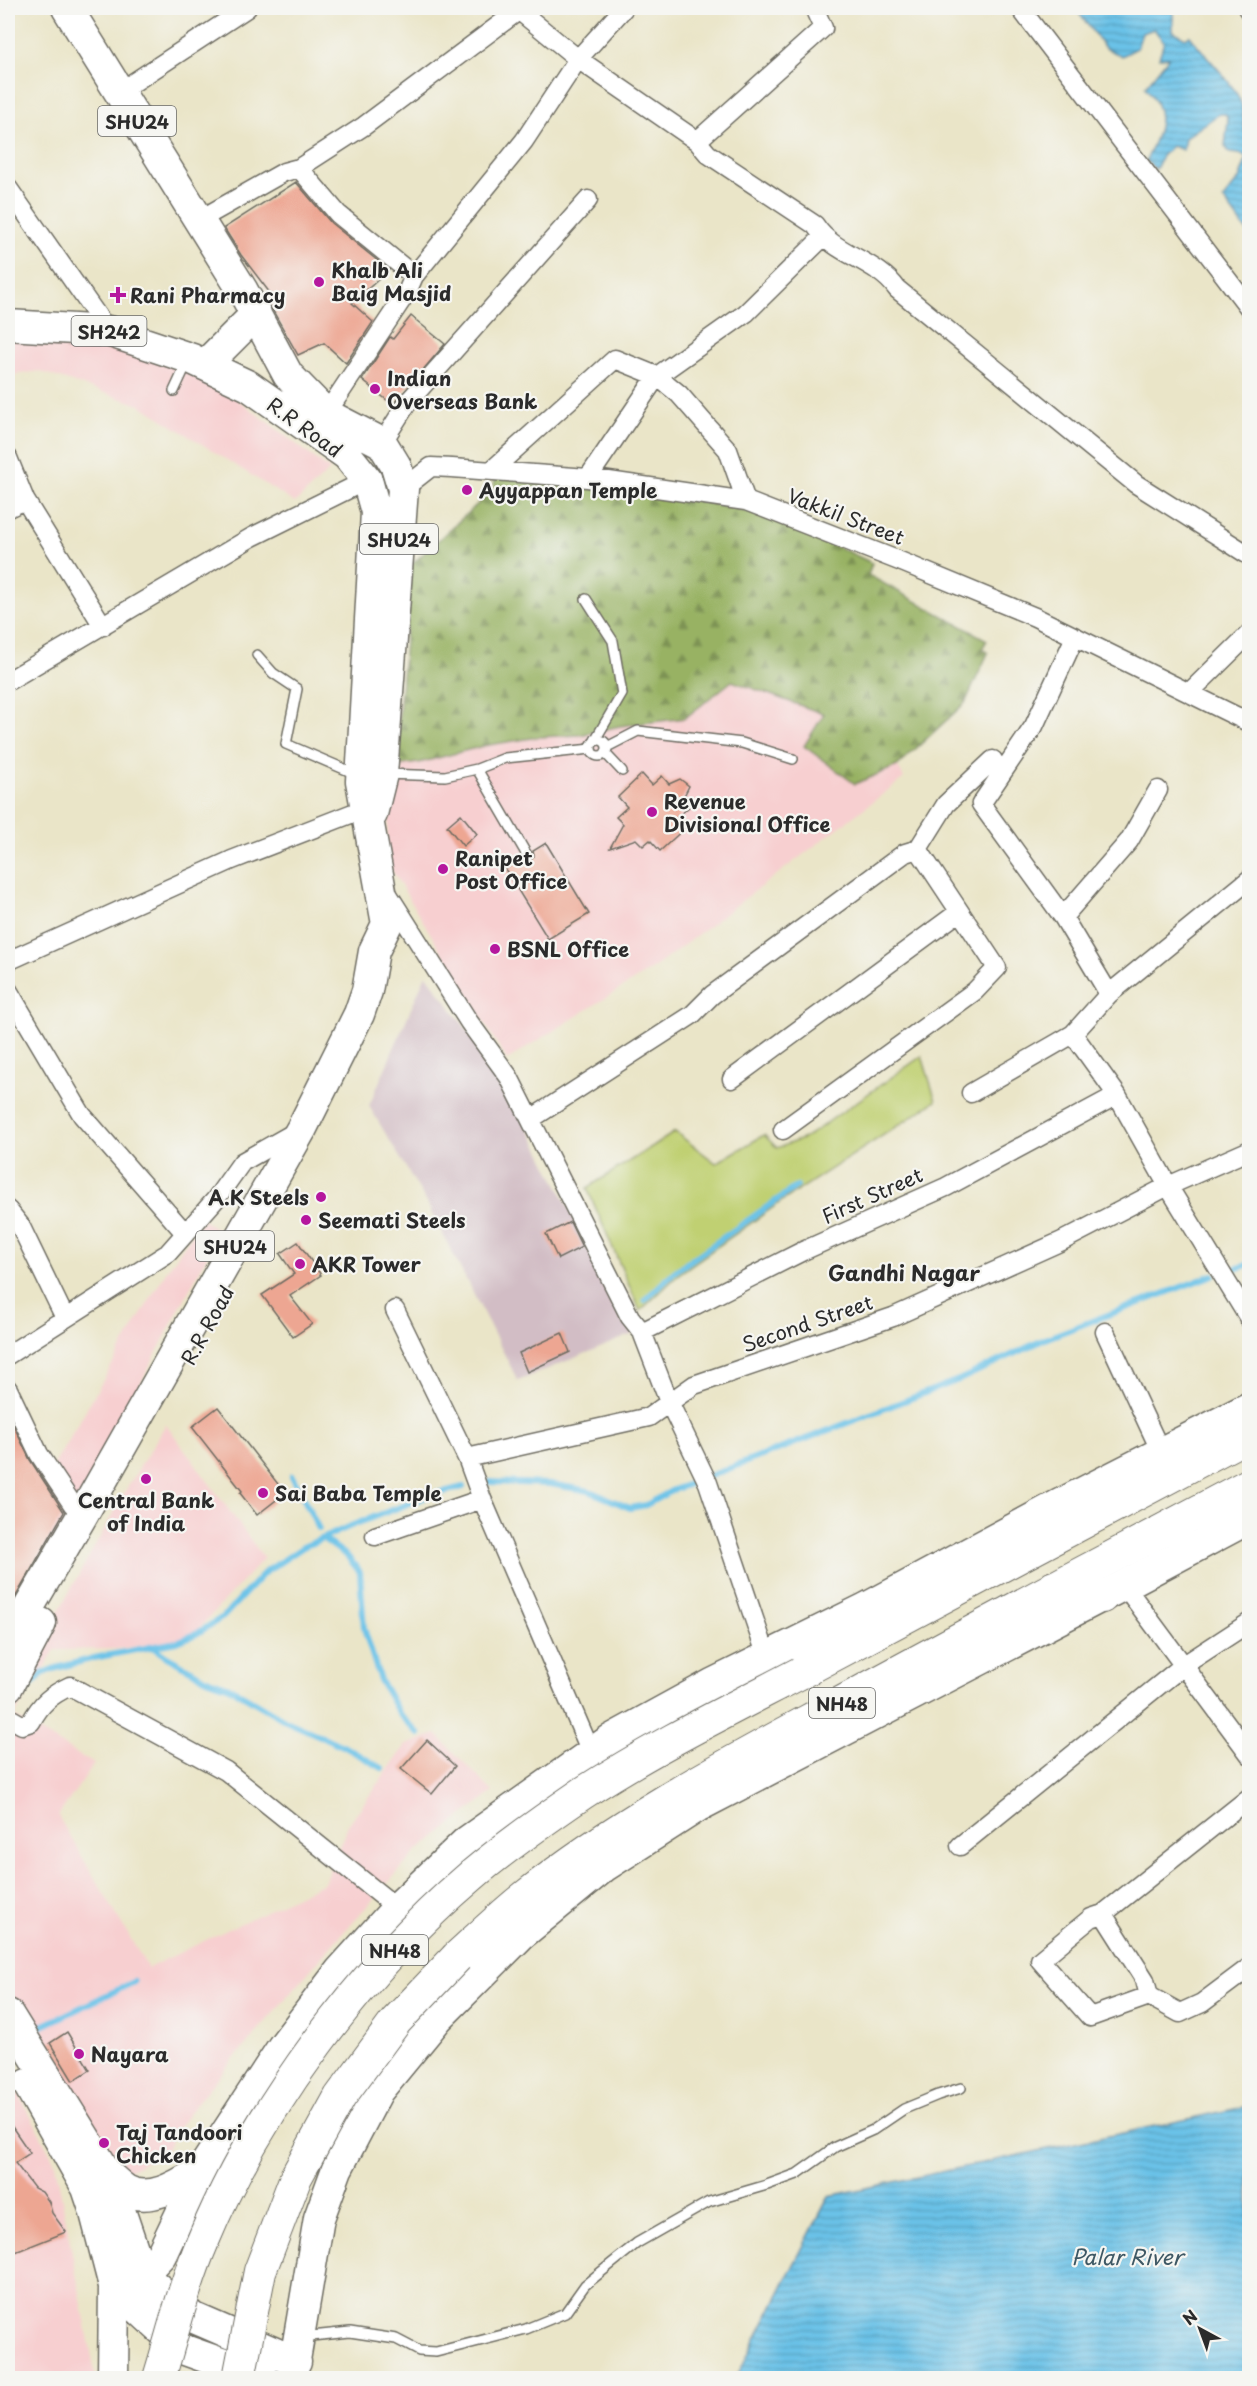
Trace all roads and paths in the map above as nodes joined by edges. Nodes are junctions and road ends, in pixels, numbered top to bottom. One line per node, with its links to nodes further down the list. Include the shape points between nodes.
1 (67, 8): 10 (main road, SHU24)
2 (247, 8): 10 (street)
3 (624, 8): 9 (street)
4 (814, 8): 11 (street, via 823,28)
5 (1020, 8): 18 (street)
6 (1247, 8): 8 (street)
7 (517, 9): 9 (street); 12 (street, via 364,126)
8 (1250, 12)
9 (578, 59): 11 (street); 17 (street, via 524,141)
10 (119, 92): 15 (main road, SHU24)
11 (697, 141): 16 (street, via 708,154 815,225)
12 (299, 168): 15 (street, via 284,172); 17 (street, via 338,214)
13 (8, 188): 21 (street)
14 (588, 200): 26 (street, via 408,402)
15 (199, 220): 19 (main road, SHU24)
16 (823, 237): 23 (street, via 746,313); 35 (street, via 889,278 897,290 1136,484)
17 (414, 276): 25 (street)
18 (1250, 309)
19 (256, 314): 22 (main road); 25 (main road, R.R Road / SHU24, via 288,375)
20 (8, 325): 21 (main road, R.R Road / SH242)
21 (108, 331): 22 (main road, R.R Road / SH242)
22 (197, 362): 24 (lane); 30 (main road, R.R Road / SHU24, via 249,386 346,455)
23 (657, 376): 28 (street, via 615,359); 29 (street); 33 (street, via 679,394 728,450)
24 (174, 391)
25 (326, 414): 26 (main road, R.R Road / SHU24)
26 (382, 443): 31 (main road, R.R Road / SHU24, via 396,466)
27 (8, 458): 32 (street)
28 (491, 471): 29 (street, Vakkil Street); 31 (street, Vakkil Street, via 431,467)
29 (588, 478): 33 (street, Vakkil Street)
30 (367, 480): 37 (street, via 252,537); 50 (main road, R.R Road / SHU24, via 376,512)
31 (403, 489): 50 (main road, R.R Road / SHU24)
32 (25, 500): 34 (street); 37 (street)
33 (746, 501): 39 (street, Vakkil Street, via 902,562)
34 (8, 508)
35 (1250, 556)
36 (586, 599): 44 (lane, via 614,641 622,694)
37 (103, 626): 41 (street)
38 (1250, 633): 42 (street)
39 (1075, 637): 42 (street, Vakkil Street); 58 (street, via 1034,726 981,804)
40 (257, 655): 50 (lane, via 273,673 297,689 286,744)
41 (8, 681)
42 (1189, 693): 43 (street, Vakkil Street)
43 (1250, 723)
44 (593, 745): 45 (lane, via 598,756); 48 (lane, via 505,758)
45 (606, 750): 46 (lane, via 638,731 742,742); 49 (lane)
46 (792, 759)
47 (993, 760): 53 (street, via 946,804)
48 (477, 769): 50 (lane, via 445,776); 54 (lane)
49 (622, 771)
50 (371, 775): 52 (main road, R.R Road / SHU24)
51 (1158, 790): 58 (street, via 1129,841)
52 (368, 816): 55 (main road, R.R Road / SHU24); 60 (street, via 232,860)
53 (918, 849): 57 (street); 67 (street, via 895,861 712,995 692,1015)
54 (527, 855)
55 (378, 879): 59 (main road, R.R Road / SHU24); 67 (street, via 469,1022 509,1077)
56 (1250, 879): 62 (street)
57 (959, 912): 64 (street); 69 (street, via 997,968 975,991)
58 (1063, 917): 62 (street)
59 (387, 924): 68 (main road, R.R Road / SHU24, via 374,951 359,1014); 97 (main road, R.R Road / SHU24, via 395,954 365,1039)
60 (8, 961)
61 (8, 990): 73 (street, via 82,1115)
62 (1109, 994): 63 (street)
63 (1074, 1034): 65 (street); 66 (street)
64 (732, 1079)
65 (971, 1093)
66 (1117, 1095): 71 (street); 77 (street, First Street, via 946,1187 803,1251)
67 (531, 1119): 77 (street, via 630,1317)
68 (302, 1128): 73 (street, via 242,1162); 94 (main road, R.R Road / SHU24)
69 (783, 1130)
70 (1250, 1150): 71 (street, Second Street)
71 (1168, 1186): 76 (street); 81 (street, Second Street, via 1062,1240 893,1317 694,1385)
72 (8, 1210): 75 (street, via 20,1225)
73 (185, 1233): 75 (street, via 168,1253)
74 (395, 1310): 85 (street)
75 (65, 1318): 79 (street)
76 (1250, 1320)
77 (642, 1332): 81 (street)
78 (1105, 1332): 84 (street)
79 (8, 1354)
80 (8, 1389): 88 (street, via 39,1454)
81 (669, 1402): 85 (street, Second Street, via 649,1417); 95 (street, via 703,1472)
82 (1250, 1407): 84 (main road)
83 (1250, 1434): 116 (highway, NH48, bridge, via 681,1735 584,1793 471,1875 384,1961 288,2085 232,2178 202,2243)
84 (1161, 1452): 95 (main road)
85 (467, 1458): 87 (street)
86 (1250, 1484): 91 (highway, NH48)
87 (482, 1499): 90 (street); 99 (street)
88 (73, 1505)
89 (1250, 1518): 92 (main road)
90 (375, 1536)
91 (1054, 1587): 92 (highway); 117 (highway, NH48, bridge, via 647,1812 526,1896 458,1957 396,2021 340,2097 296,2176 260,2271)
92 (1113, 1591): 96 (street); 114 (main road, via 698,1807 605,1866 521,1935 438,2018 378,2091 337,2169 319,2218)
93 (1250, 1622): 96 (street)
94 (8, 1643)
95 (767, 1657): 99 (main road)
96 (1184, 1665): 100 (street); 102 (street)
97 (8, 1686)
98 (8, 1717): 103 (street, via 22,1725 31,1722 51,1695 70,1686 226,1771)
99 (591, 1752): 103 (main road, via 466,1842)
100 (1250, 1755)
101 (1250, 1797): 104 (street)
102 (960, 1846)
103 (397, 1908): 110 (main road, via 340,1971 290,2037)
104 (1103, 1914): 106 (street, via 1145,1980); 106 (street, via 1091,1918 1040,1960 1090,2017)
105 (1250, 1967): 106 (street, via 1203,2003 1180,2013)
106 (1149, 1996)
107 (8, 2014): 111 (main road)
108 (8, 2047): 111 (main road)
109 (962, 2088): 114 (lane, via 904,2109 873,2130 835,2147 797,2174 709,2202 637,2242 585,2284 565,2313 526,2329 435,2352 419,2351 396,2339 350,2332)
110 (201, 2171): 111 (main road, via 171,2189 152,2194); 112 (main road, via 161,2255)
111 (96, 2191): 112 (main road); 113 (main road)
112 (142, 2275): 113 (main road); 114 (main road, via 192,2317)
113 (114, 2286): 115 (main road); 118 (main road, via 182,2349)
114 (296, 2359)
115 (113, 2379)
116 (159, 2379)
117 (239, 2379)
118 (263, 2379)

